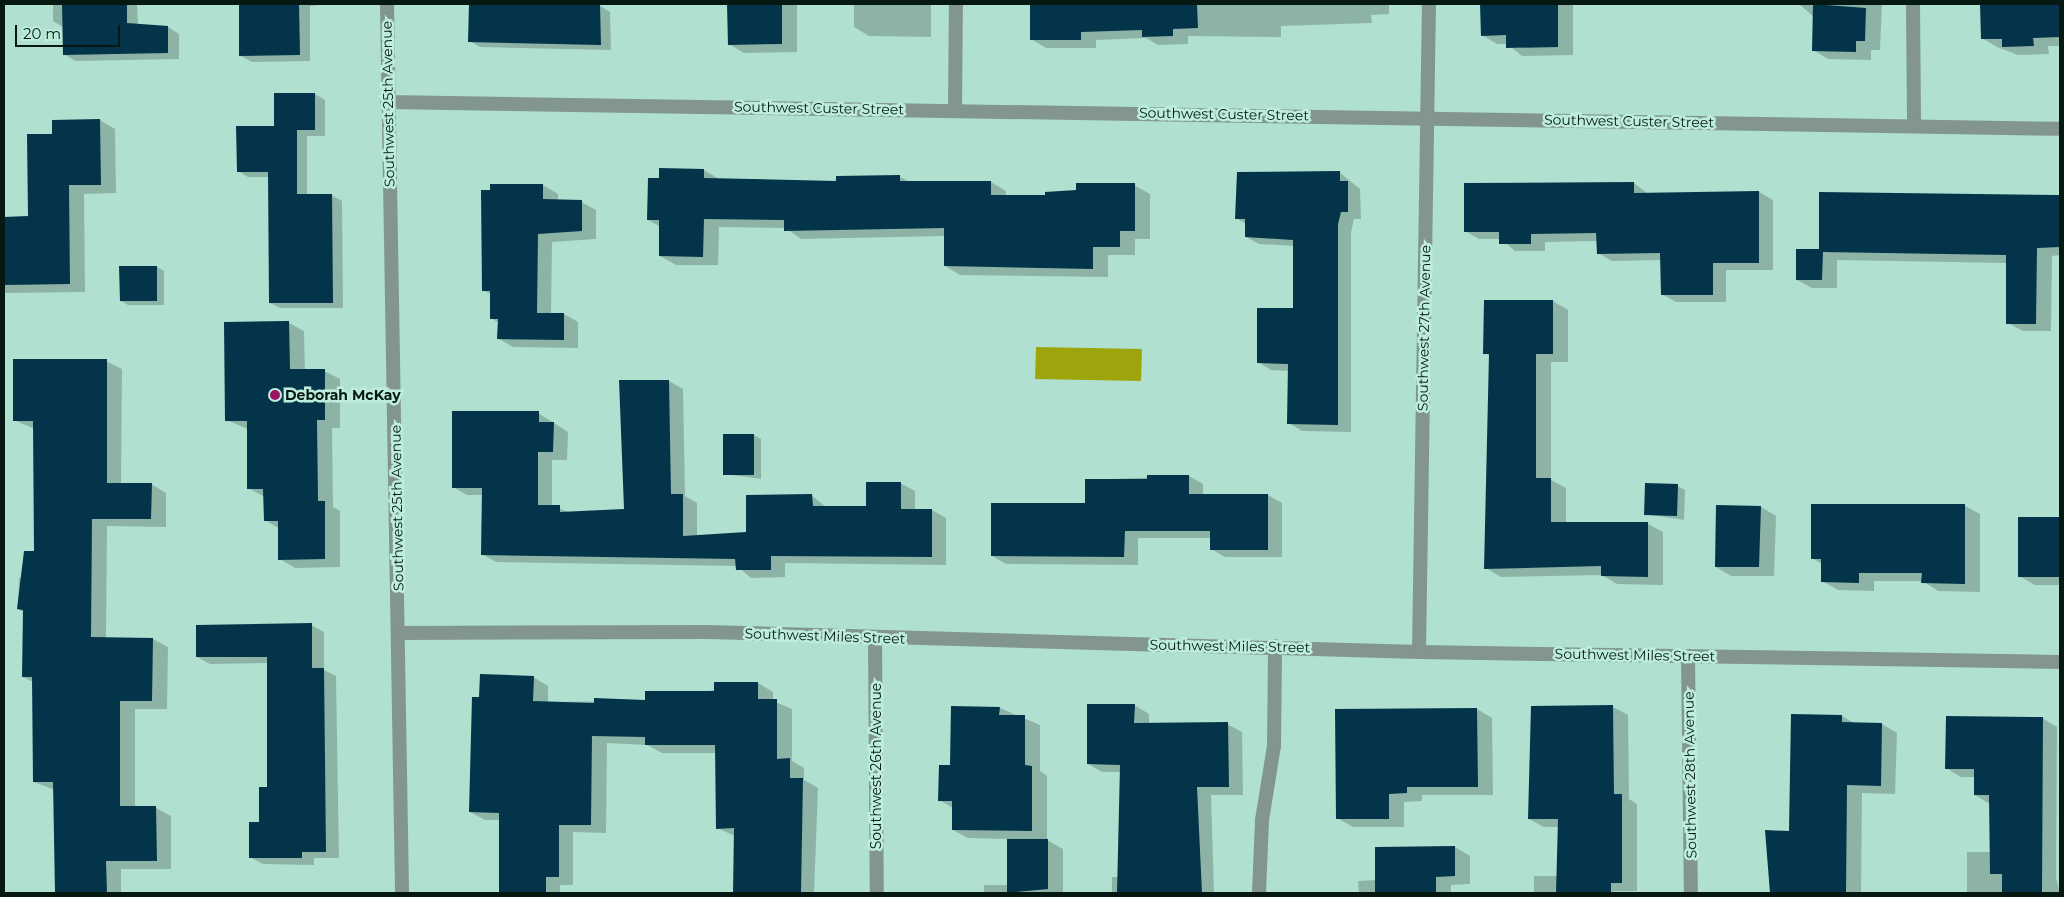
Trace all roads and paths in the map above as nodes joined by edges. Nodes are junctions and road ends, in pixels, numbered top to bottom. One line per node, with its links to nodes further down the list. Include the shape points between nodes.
1 (386, 4): 5 (street, Southwest 25th Avenue)
2 (956, 4): 6 (street)
3 (1429, 4): 7 (street, Southwest 27th Avenue)
4 (1913, 4): 8 (street)
5 (387, 102): 6 (street, Southwest Custer Street); 10 (street, Southwest 25th Avenue)
6 (955, 110): 7 (street, Southwest Custer Street)
7 (1427, 117): 8 (street, Southwest Custer Street); 13 (street, Southwest 27th Avenue)
8 (1914, 125): 9 (street, Southwest Custer Street)
9 (2060, 129)
10 (400, 633): 11 (street, Southwest Miles Street, via 707,632); 16 (street, Southwest 25th Avenue)
11 (875, 638): 12 (street, Southwest Miles Street); 17 (street, Southwest 26th Avenue)
12 (1274, 646): 13 (street, Southwest Miles Street); 18 (street, via 1274,746 1262,820)
13 (1419, 652): 14 (street, Southwest Miles Street)
14 (1688, 656): 15 (street, Southwest Miles Street); 19 (street, Southwest 28th Avenue)
15 (2060, 662)
16 (402, 893)
17 (877, 893)
18 (1259, 893)
19 (1691, 893)

